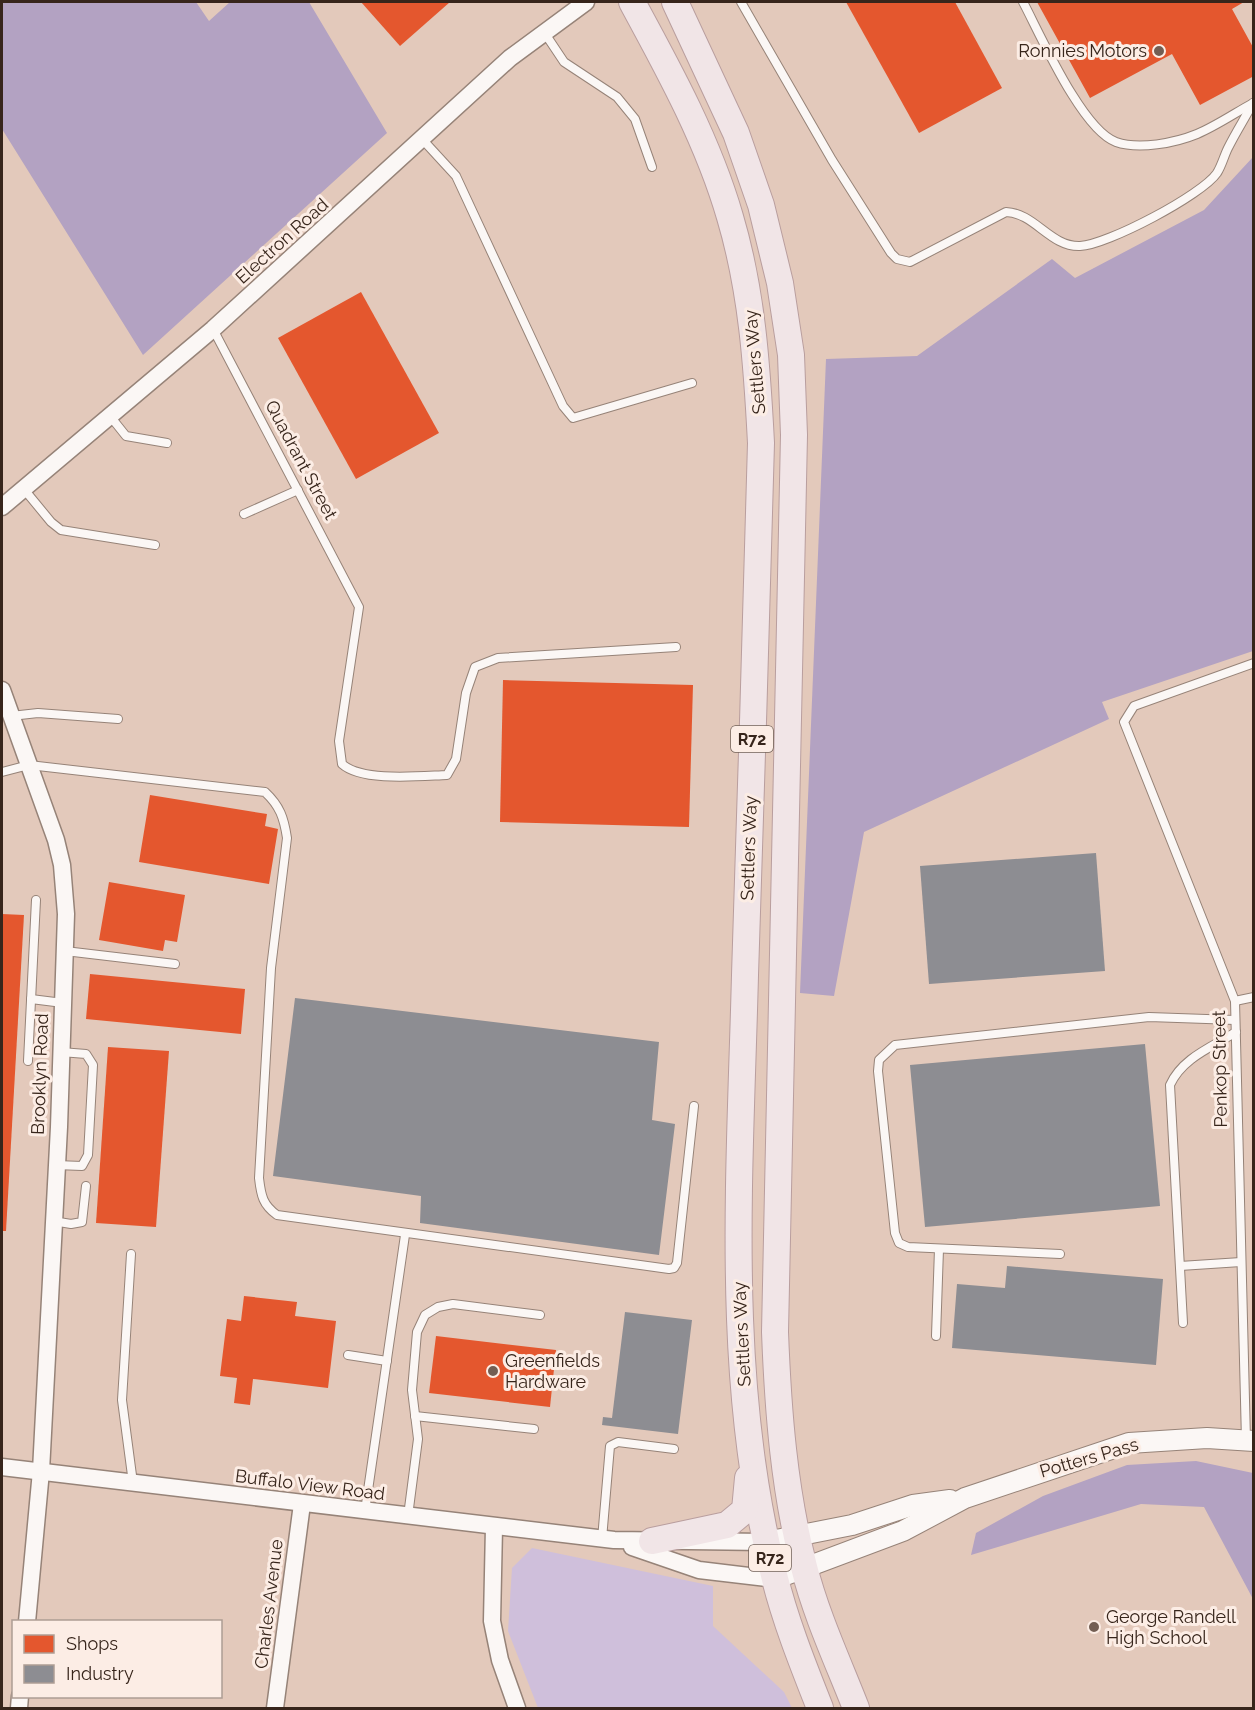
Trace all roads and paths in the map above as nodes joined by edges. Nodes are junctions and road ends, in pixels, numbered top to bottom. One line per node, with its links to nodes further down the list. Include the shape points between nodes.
1 (586, 2): 6 (street, Electron Road)
2 (632, 2): 52 (main road, Settlers Way / R72, via 676,84 730,216 748,291 757,360 761,443 739,1208 740,1336)
3 (675, 2): 65 (main road, Settlers Way / R72, via 736,134 761,205 780,282 791,355 794,435 775,1332 778,1404)
4 (741, 2): 7 (lane, via 832,160 897,259 910,262 1006,212 1028,217 1047,234 1079,246 1163,212 1201,189 1217,173)
5 (1023, 2): 7 (lane, via 1079,105 1093,126 1114,142 1172,142 1197,134)
6 (544, 32): 8 (street, Electron Road); 9 (lane, via 564,62 617,97 635,120)
7 (1253, 103)
8 (422, 139): 10 (street, Electron Road); 11 (lane, via 456,176 563,406 573,418)
9 (652, 167)
10 (213, 329): 12 (street, Electron Road); 15 (lane, Quadrant Street)
11 (692, 383)
12 (110, 416): 13 (lane, via 126,436); 14 (street, Electron Road)
13 (166, 443)
14 (23, 488): 16 (street, Electron Road); 18 (lane, via 61,530)
15 (298, 490): 17 (lane); 19 (lane, Quadrant Street, via 359,607 339,741 342,764 351,772 447,775 456,759 466,693 475,667 498,658)
16 (2, 507)
17 (243, 514)
18 (155, 545)
19 (676, 647)
20 (1254, 663): 31 (lane, Penkop Street, via 1134,706 1124,722)
21 (2, 690): 22 (street, Brooklyn Road)
22 (11, 716): 23 (lane, via 38,713); 24 (street, Brooklyn Road)
23 (118, 719)
24 (29, 765): 25 (lane); 27 (street, Brooklyn Road, via 62,865); 41 (lane, via 265,792 278,804 286,838 271,968 260,1195 266,1208 277,1215)
25 (2, 772)
26 (36, 900): 30 (lane)
27 (64, 951): 28 (lane); 32 (street, Brooklyn Road)
28 (176, 963)
29 (1254, 997): 31 (lane)
30 (32, 999): 32 (lane); 36 (lane)
31 (1235, 1001): 33 (lane, Penkop Street)
32 (63, 1003): 35 (street, Brooklyn Road)
33 (1235, 1020): 34 (lane, Penkop Street); 42 (lane, via 1149,1017 1096,1021 896,1045 886,1051 879,1059 878,1071 896,1233 899,1243 908,1247)
34 (1236, 1032): 45 (lane, Penkop Street); 46 (lane, via 1187,1062 1170,1085)
35 (61, 1052): 38 (street, Brooklyn Road); 38 (lane, via 90,1057 93,1076 88,1155 82,1166)
36 (28, 1061)
37 (694, 1106): 41 (lane, via 674,1268)
38 (56, 1165): 40 (street, Brooklyn Road)
39 (86, 1186): 40 (lane, via 82,1222)
40 (52, 1221): 58 (street, Brooklyn Road)
41 (405, 1235): 51 (lane)
42 (939, 1249): 44 (lane); 49 (lane)
43 (131, 1254): 59 (lane, via 122,1400)
44 (1060, 1254)
45 (1241, 1262): 46 (lane); 55 (lane, Penkop Street)
46 (1180, 1266): 48 (lane)
47 (540, 1315): 53 (lane, via 453,1304 425,1315 417,1332 412,1389)
48 (1183, 1323)
49 (936, 1336)
50 (348, 1355): 51 (lane)
51 (387, 1361): 62 (lane)
52 (745, 1395): 67 (main road, via 749,1487 745,1510 727,1525); 68 (main road, Settlers Way / R72)
53 (415, 1416): 54 (lane); 63 (lane, via 418,1439)
54 (534, 1429)
55 (1250, 1440): 60 (street, Potters Pass, via 1195,1438 1129,1443)
56 (674, 1449): 66 (lane, via 618,1442 610,1446)
57 (2, 1467): 58 (street, Buffalo View Road)
58 (41, 1471): 59 (street, Buffalo View Road); 71 (street, Brooklyn Road)
59 (133, 1483): 61 (street, Buffalo View Road)
60 (965, 1498): 65 (street, Potters Pass, via 913,1505 852,1525); 69 (street, Potters Pass, via 903,1531)
61 (302, 1504): 62 (street, Buffalo View Road); 72 (street, Charles Avenue)
62 (365, 1511): 63 (street, Buffalo View Road)
63 (408, 1516): 64 (street, Buffalo View Road)
64 (494, 1527): 66 (street, Buffalo View Road); 73 (street, via 492,1621 500,1660)
65 (797, 1535): 68 (street, Potters Pass); 69 (main road, Settlers Way / R72)
66 (608, 1540): 67 (street, Buffalo View Road); 70 (street, Buffalo View Road, via 699,1570)
67 (652, 1541): 68 (street, Buffalo View Road)
68 (766, 1542): 70 (main road, Settlers Way / R72)
69 (804, 1569): 70 (street, Potters Pass); 75 (main road, Settlers Way / R72)
70 (775, 1579): 74 (main road, Settlers Way / R72)
71 (27, 1620)
72 (275, 1708)
73 (517, 1708)
74 (820, 1708)
75 (856, 1708)

